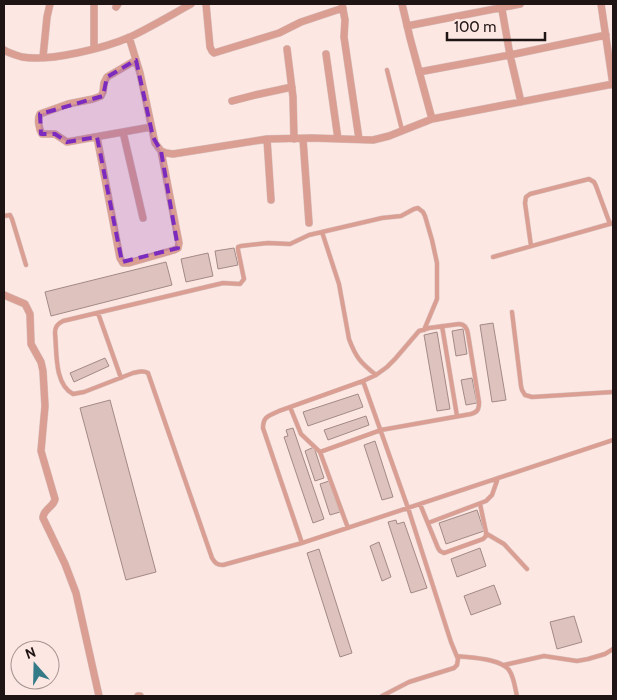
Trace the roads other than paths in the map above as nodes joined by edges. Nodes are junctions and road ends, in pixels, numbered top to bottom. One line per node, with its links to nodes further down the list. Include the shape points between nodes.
1 (50, 4): 18 (street)
2 (94, 4): 13 (street)
3 (191, 4): 12 (street)
4 (206, 4): 8 (street, via 210,47 214,53 279,33)
5 (402, 4): 10 (street)
6 (520, 4): 9 (street)
7 (601, 4): 11 (street)
8 (342, 6): 35 (street)
9 (501, 6): 10 (street); 17 (street)
10 (407, 26): 21 (street)
11 (606, 35): 17 (street); 22 (street)
12 (129, 37): 13 (street); 19 (street)
13 (94, 48): 18 (street)
14 (287, 49): 23 (street)
15 (4, 50): 18 (street, via 22,57)
16 (326, 54): 34 (street)
17 (510, 55): 21 (street); 25 (street)
18 (43, 57)
19 (136, 60): 27 (street); 30 (street, via 107,77 103,94 98,98 68,104 39,115 42,134 55,134 67,142)
20 (387, 70): 28 (lane)
21 (419, 72): 26 (street)
22 (613, 84): 25 (street)
23 (292, 88): 24 (street); 32 (street)
24 (232, 101)
25 (521, 102): 26 (street)
26 (432, 119): 28 (street)
27 (151, 127): 29 (street); 36 (street)
28 (402, 130): 35 (street, via 380,138)
29 (123, 132): 30 (street); 39 (street)
30 (97, 137): 36 (street, via 120,258 124,263 179,246)
31 (267, 139): 32 (street); 36 (street, via 173,154); 37 (street)
32 (294, 139): 33 (street)
33 (304, 139): 34 (street); 40 (street)
34 (338, 139): 35 (street)
35 (359, 139)
36 (161, 151)
37 (271, 200)
38 (4, 216): 45 (lane, via 12,219)
39 (143, 218)
40 (309, 223)
41 (612, 223): 43 (lane); 43 (lane, via 594,182 589,179 530,194 525,203)
42 (322, 232): 48 (lane, via 290,244 239,246 244,277 240,284 224,283); 50 (lane, via 420,209 425,216 437,263 437,299); 51 (lane, via 339,284 352,348 360,362)
43 (531, 246): 44 (lane)
44 (493, 257)
45 (26, 265)
46 (4, 295): 72 (street, via 27,306 31,344 43,366 42,451 55,499 43,518 76,592)
47 (512, 312): 54 (lane, via 521,386 525,395)
48 (98, 313): 52 (lane); 52 (lane, via 62,321 56,326 60,379 73,394)
49 (442, 326): 50 (lane); 56 (lane); 56 (lane, via 462,324 468,334 479,408 475,413)
50 (424, 330): 51 (lane, via 419,331)
51 (376, 376): 53 (lane)
52 (121, 378): 67 (lane, via 140,372 150,377 216,564 223,565)
53 (363, 381): 55 (lane); 57 (lane)
54 (613, 392)
55 (290, 408): 59 (lane, via 301,434); 67 (lane, via 266,417 263,428)
56 (457, 416): 57 (lane)
57 (380, 430): 59 (lane); 63 (lane)
58 (613, 440): 60 (lane)
59 (320, 452): 65 (lane)
60 (498, 478): 61 (lane); 62 (lane, via 489,499)
61 (420, 504): 63 (lane); 64 (lane)
62 (480, 504): 64 (lane); 66 (lane)
63 (408, 508): 65 (lane); 70 (lane)
64 (428, 522): 66 (lane, via 442,553 482,539)
65 (348, 528): 67 (lane)
66 (487, 534): 68 (lane, via 504,544)
67 (302, 543)
68 (527, 569)
69 (613, 649): 71 (lane, via 588,660 544,656)
70 (457, 656): 71 (lane); 73 (lane, via 458,665 454,668 409,682)
71 (504, 665): 74 (lane, via 512,676)
72 (99, 696)
73 (382, 696)
74 (517, 696)

